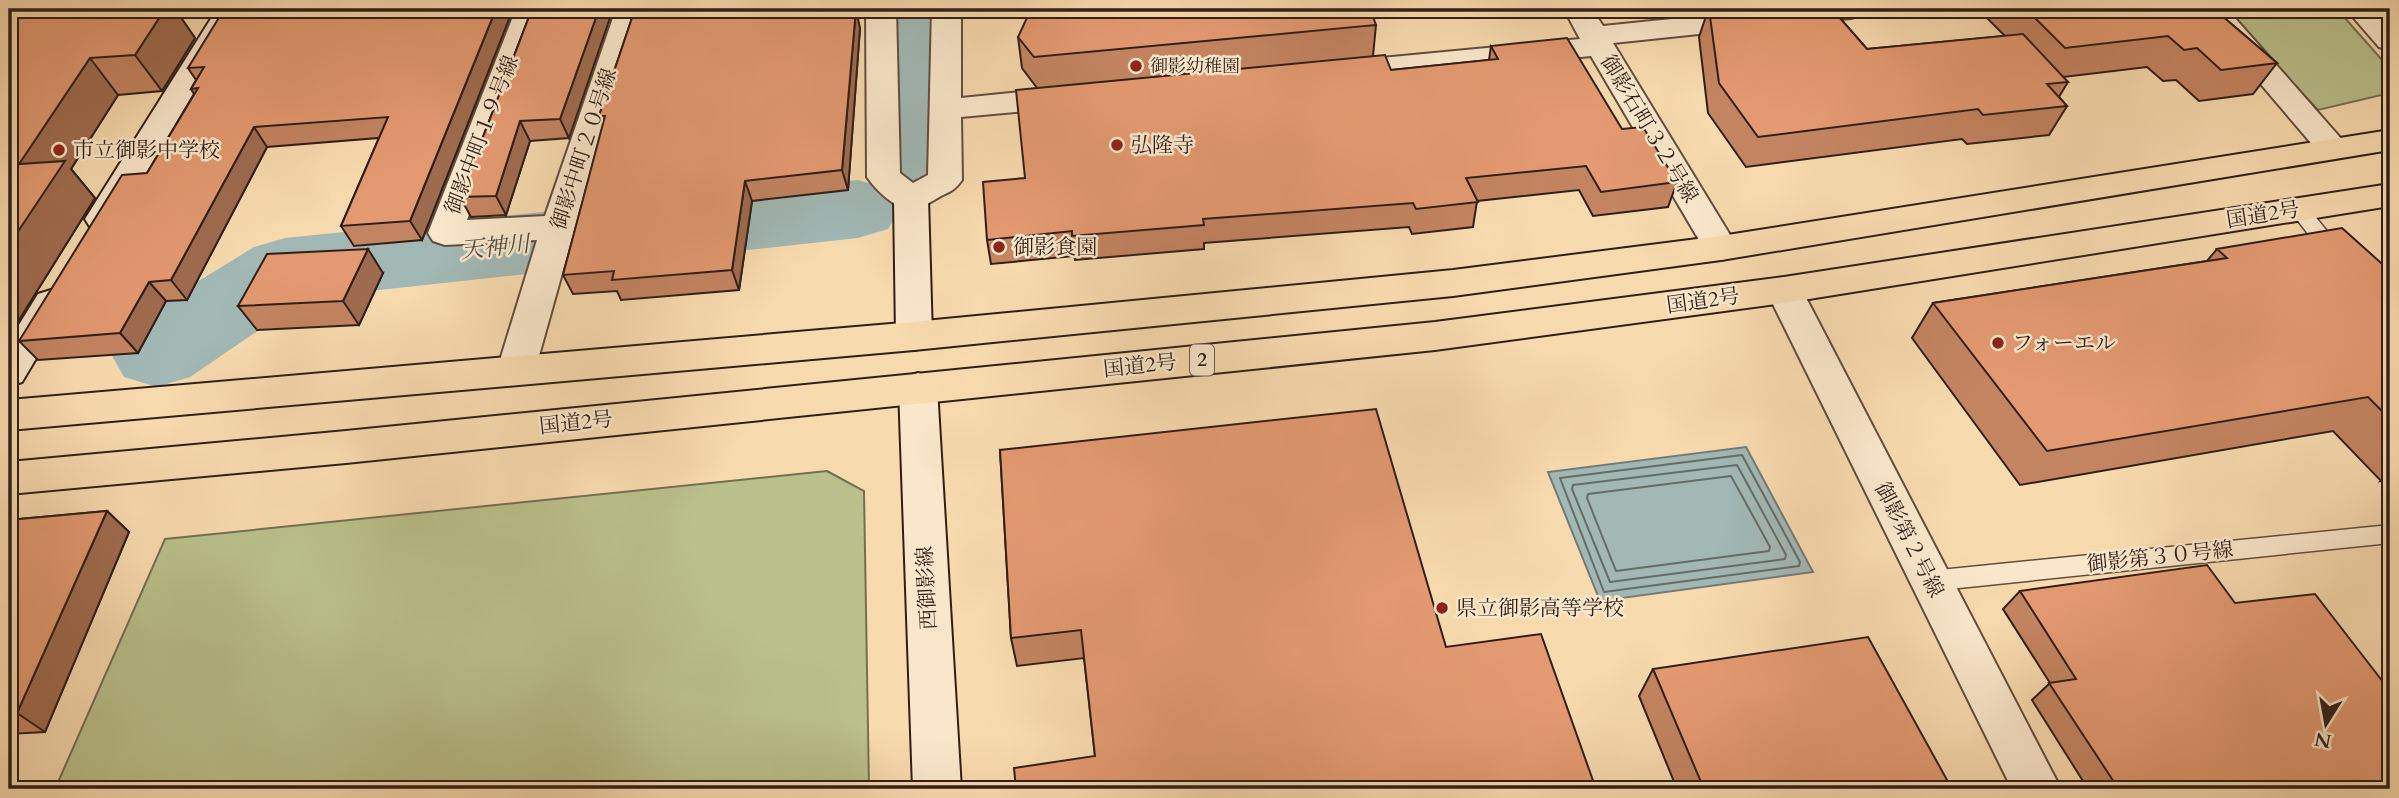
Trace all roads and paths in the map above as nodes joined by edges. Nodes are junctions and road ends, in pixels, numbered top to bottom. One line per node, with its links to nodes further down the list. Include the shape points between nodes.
1 (231, 9): 20 (street)
2 (530, 9): 19 (street, 御影中町１９号線, via 445,233)
3 (631, 9): 19 (street, 御影中町２０号線)
4 (881, 9): 17 (street, via 884,177)
5 (946, 9): 13 (street)
6 (1851, 9): 9 (street)
7 (2211, 9): 15 (street)
8 (2360, 9): 10 (street)
9 (1590, 30): 11 (street); 21 (street, 御影石町３２号線)
10 (2390, 41)
11 (1307, 74)
12 (1099, 94): 13 (street)
13 (946, 109): 17 (street, via 945,180)
14 (2390, 140): 15 (highway)
15 (2333, 149): 21 (highway)
16 (2390, 195): 18 (highway, 国道2号 / 2)
17 (911, 198): 25 (street)
18 (2299, 209): 22 (lane); 24 (highway, 国道2号 / 2)
19 (555, 236): 26 (street, 御影中町２０号線)
20 (88, 243)
21 (1721, 248): 25 (highway, via 1427,286)
22 (2349, 272)
23 (66, 278): 27 (street)
24 (1784, 290): 28 (highway, 国道2号 / 2, via 1435,336); 32 (street, 御影第２号線)
25 (914, 336): 26 (highway)
26 (516, 370): 29 (highway)
27 (9, 372)
28 (918, 387): 30 (highway, 国道2号 / 2); 33 (street, 西御影線)
29 (9, 415)
30 (9, 478)
31 (2390, 534): 32 (lane, 御影第３０号線)
32 (1930, 581): 34 (street, 御影第２号線)
33 (937, 789)
34 (2037, 789)

